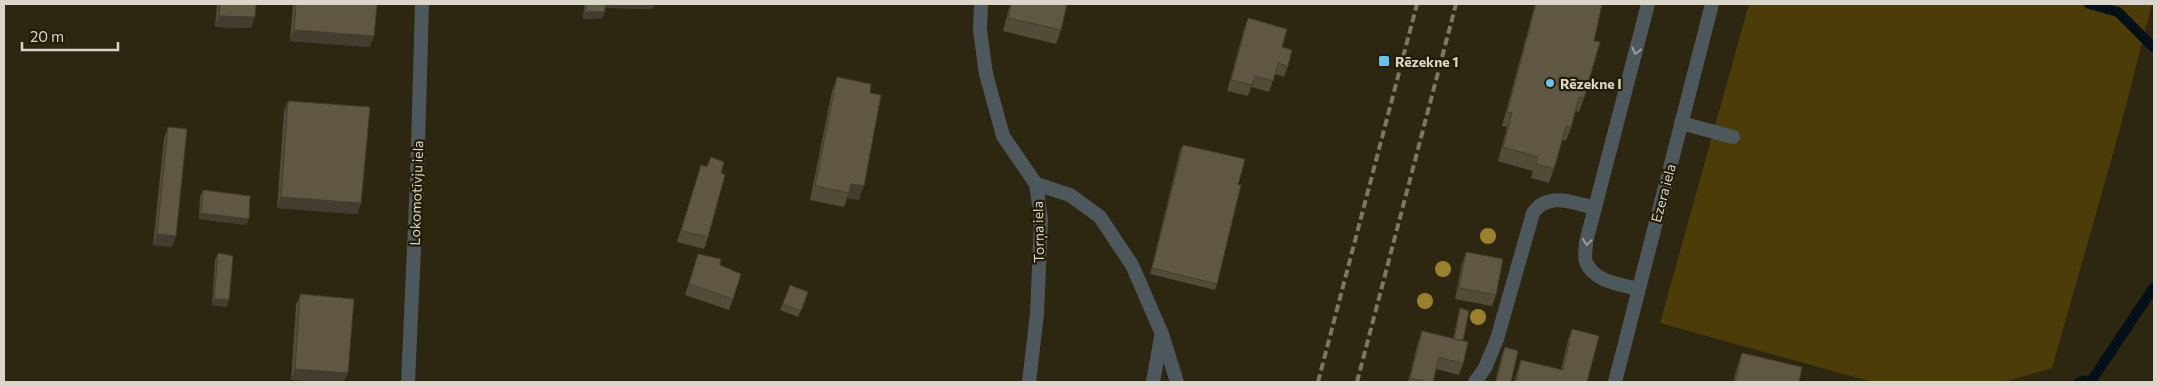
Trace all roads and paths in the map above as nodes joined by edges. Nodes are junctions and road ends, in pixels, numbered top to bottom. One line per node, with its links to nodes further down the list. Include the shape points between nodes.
1 (422, 4): 11 (street, Lokomotīvju iela)
2 (981, 4): 7 (street, Torņa iela, via 980,30 986,74 1003,136)
3 (1648, 4): 8 (street, one-way to 8)
4 (1712, 4): 5 (street, Ezera iela)
5 (1681, 123): 6 (street); 9 (street, Ezera iela)
6 (1733, 137)
7 (1036, 184): 10 (street, via 1070,195 1100,217 1132,265); 12 (street, Torņa iela, via 1041,219 1037,314)
8 (1595, 208): 9 (street, one-way to 9, via 1586,242 1586,260 1593,274); 15 (street, via 1555,200 1544,202 1533,212 1497,339 1485,368)
9 (1638, 289): 16 (street, Ezera iela)
10 (1162, 334): 13 (street); 14 (street)
11 (408, 382)
12 (1029, 382)
13 (1153, 382)
14 (1178, 382)
15 (1475, 382)
16 (1616, 382)

